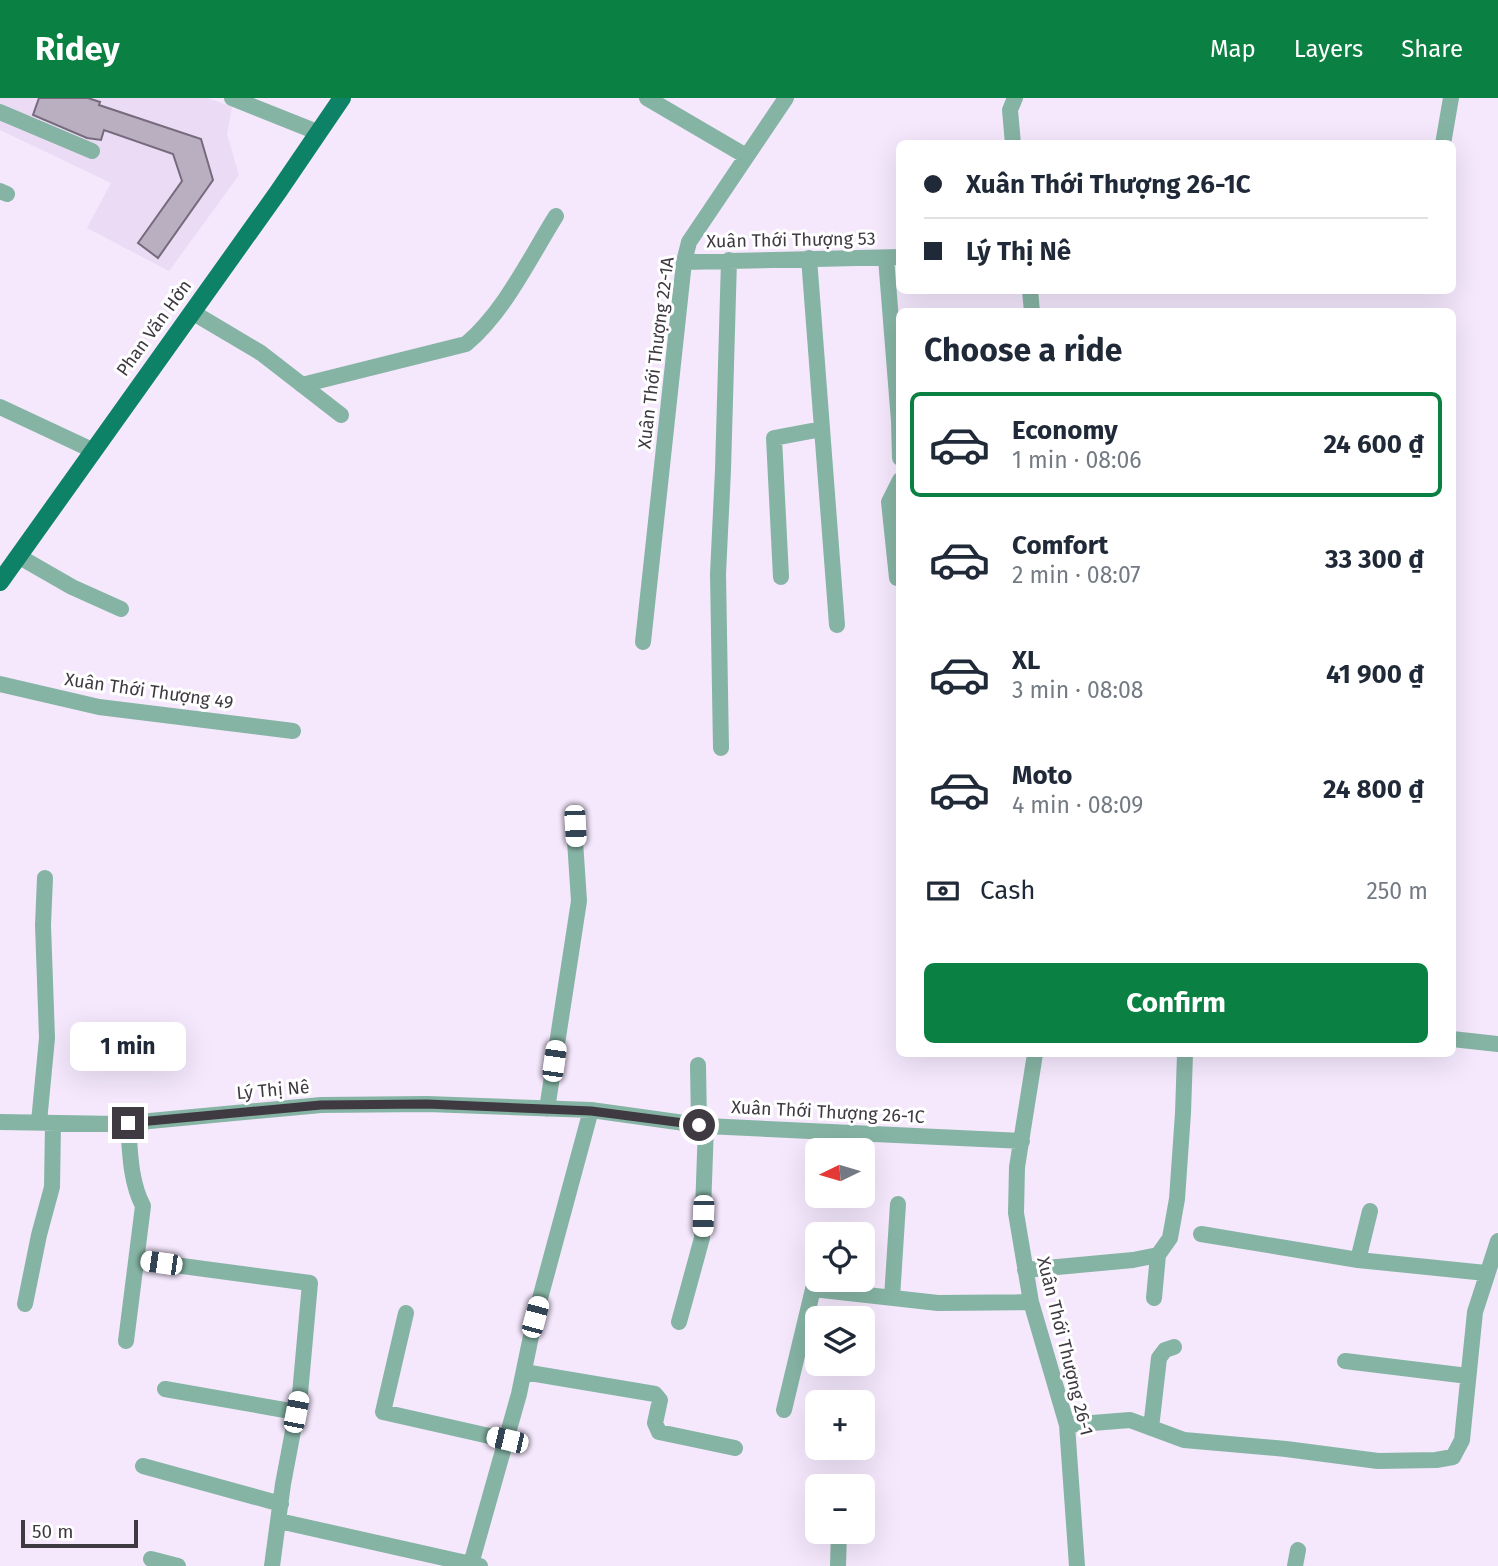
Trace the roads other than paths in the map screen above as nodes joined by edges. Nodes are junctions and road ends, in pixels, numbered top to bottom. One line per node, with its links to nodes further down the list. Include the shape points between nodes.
1 (232, 98): 8 (street)
2 (342, 98): 8 (main road, Phan Văn Hớn)
3 (647, 98): 12 (street)
4 (786, 98): 12 (street, Xuân Thới Thượng 22-1A)
5 (1015, 98): 9 (street, via 1010,110)
6 (1451, 98): 10 (street)
7 (0, 112): 11 (street)
8 (317, 132): 18 (main road, Phan Văn Hớn)
9 (1013, 140)
10 (1444, 140)
11 (92, 151)
12 (746, 156): 17 (street, Xuân Thới Thượng 22-1A, via 689,242)
13 (556, 216): 20 (street, via 502,302 466,344)
14 (810, 258): 15 (street, Xuân Thới Thượng 53); 16 (street, Xuân Thới Thượng 53); 23 (street)
15 (893, 258): 19 (street)
16 (729, 260): 17 (street, Xuân Thới Thượng 53); 35 (street, via 718,574)
17 (684, 262): 32 (street, Xuân Thới Thượng 22-1A)
18 (192, 312): 20 (street, via 261,353); 24 (main road, Phan Văn Hớn)
19 (896, 340)
20 (302, 385): 22 (street)
21 (0, 407): 24 (street)
22 (341, 415)
23 (822, 429): 28 (street, via 774,438); 31 (street)
24 (92, 450): 27 (main road, Phan Văn Hớn)
25 (896, 488): 26 (street, via 889,502)
26 (896, 540)
27 (18, 556): 29 (main road, Phan Văn Hớn); 30 (street)
28 (781, 577)
29 (0, 582)
30 (121, 609)
31 (837, 625)
32 (643, 642)
33 (0, 684): 34 (street, Xuân Thới Thượng 49, via 99,707)
34 (293, 731)
35 (720, 747)
36 (575, 826): 43 (street, via 579,901)
37 (45, 878): 46 (street)
38 (1456, 1039): 39 (street)
39 (1498, 1044)
40 (1035, 1057): 49 (street, Xuân Thới Thượng 26-1)
41 (1185, 1057): 54 (street, via 1177,1199 1170,1238)
42 (698, 1065): 48 (street)
43 (548, 1109): 44 (street, Lý Thị Nê); 47 (street, Lý Thị Nê, via 321,1105)
44 (591, 1111): 48 (street, Xuân Thới Thượng 26-1C); 68 (street)
45 (0, 1122): 46 (street, Lý Thị Nê)
46 (46, 1122): 47 (street, Lý Thị Nê); 62 (street, via 52,1187)
47 (128, 1123): 55 (street, via 132,1171 143,1206)
48 (703, 1125): 49 (street, Xuân Thới Thượng 26-1C); 64 (street, via 702,1238)
49 (1023, 1141): 58 (street, Xuân Thới Thượng 26-1, via 1016,1213)
50 (898, 1204): 59 (street)
51 (1370, 1211): 56 (street)
52 (1200, 1234): 56 (street)
53 (1498, 1241): 57 (street)
54 (1158, 1255): 58 (street); 60 (street)
55 (136, 1260): 65 (street); 72 (street, via 310,1283)
56 (1358, 1260): 57 (street)
57 (1491, 1269): 69 (street, via 1475,1312)
58 (1026, 1270): 61 (street, Xuân Thới Thượng 26-1)
59 (892, 1298): 61 (street, via 938,1303); 71 (street, via 813,1289)
60 (1154, 1298)
61 (1031, 1302): 73 (street, Xuân Thới Thượng 26-1)
62 (25, 1304)
63 (406, 1313): 75 (street, via 383,1412)
64 (679, 1322)
65 (126, 1341)
66 (1174, 1347): 74 (street, via 1159,1358)
67 (1345, 1361): 69 (street)
68 (524, 1372): 75 (street); 76 (street, via 655,1394 660,1400 655,1423 659,1432)
69 (1468, 1376): 74 (street, via 1462,1440 1453,1457 1444,1459 1378,1461 1184,1440)
70 (165, 1389): 72 (street)
71 (785, 1410)
72 (296, 1412): 78 (street)
73 (1067, 1425): 74 (street, via 1130,1420); 86 (street, Xuân Thới Thượng 26-1)
74 (1151, 1428)
75 (507, 1440): 82 (street)
76 (735, 1448)
77 (143, 1466): 78 (street)
78 (281, 1504): 79 (street)
79 (279, 1521): 82 (street); 84 (street)
80 (839, 1544): 85 (street)
81 (150, 1559): 83 (street)
82 (475, 1565)
83 (178, 1566)
84 (272, 1566)
85 (838, 1566)
86 (1077, 1566)

